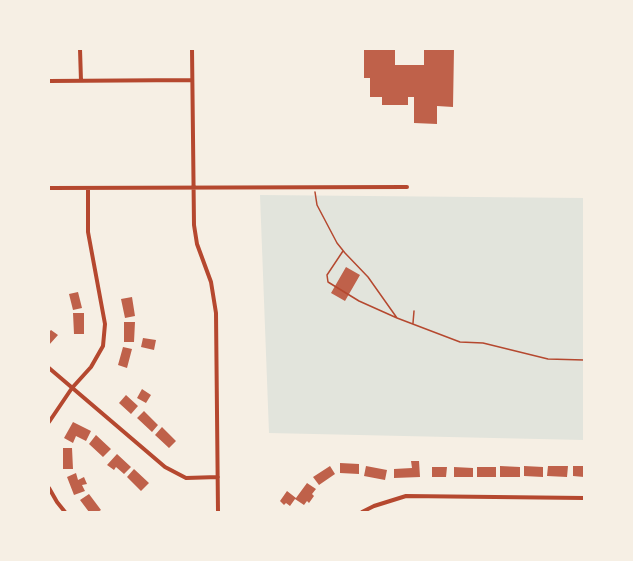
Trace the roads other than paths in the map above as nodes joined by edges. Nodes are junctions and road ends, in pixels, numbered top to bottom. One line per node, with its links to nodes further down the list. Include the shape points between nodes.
1 (80, 49): 5 (street)
2 (192, 49): 3 (street)
3 (192, 80): 5 (street); 9 (street)
4 (49, 81): 5 (street)
5 (81, 81)
6 (407, 187): 9 (street)
7 (49, 188): 8 (street)
8 (88, 188): 9 (street); 11 (street, via 88,232 105,324 103,346 91,367)
9 (193, 188): 13 (street, via 195,236 214,298)
10 (49, 368): 11 (street)
11 (72, 388): 12 (street); 13 (street, via 164,467 186,478)
12 (49, 422)
13 (218, 477): 17 (street)
14 (49, 488): 16 (street)
15 (584, 498): 18 (street, via 406,496)
16 (65, 512)
17 (218, 512)
18 (362, 512)

